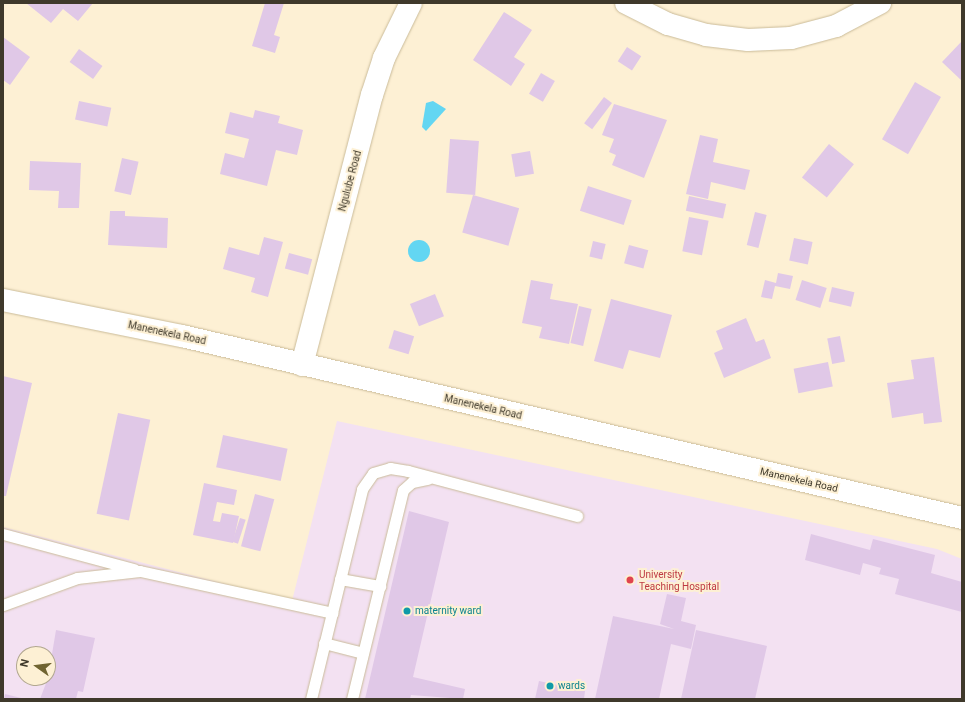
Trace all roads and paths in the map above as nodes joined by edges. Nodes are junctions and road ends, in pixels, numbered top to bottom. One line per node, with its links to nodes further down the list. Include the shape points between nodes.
1 (411, 3): 5 (street, Ngulube Road, via 384,58 372,95)
2 (626, 3): 3 (street, via 668,24 706,35 748,40 791,38 836,26)
3 (880, 3)
4 (3, 300): 5 (street, Manenekela Road, via 182,336)
5 (302, 365): 8 (street, Manenekela Road)
6 (428, 479): 7 (lane); 11 (lane, via 390,468 373,473 362,489); 12 (lane, via 412,482 403,490)
7 (577, 516)
8 (962, 518)
9 (3, 534): 10 (lane)
10 (140, 571): 13 (lane, via 77,578); 14 (lane)
11 (340, 579): 12 (lane); 14 (lane)
12 (380, 586): 16 (lane)
13 (3, 605)
14 (332, 613): 15 (lane)
15 (324, 643): 16 (lane); 17 (lane)
16 (363, 653): 18 (lane)
17 (311, 699)
18 (352, 699)

